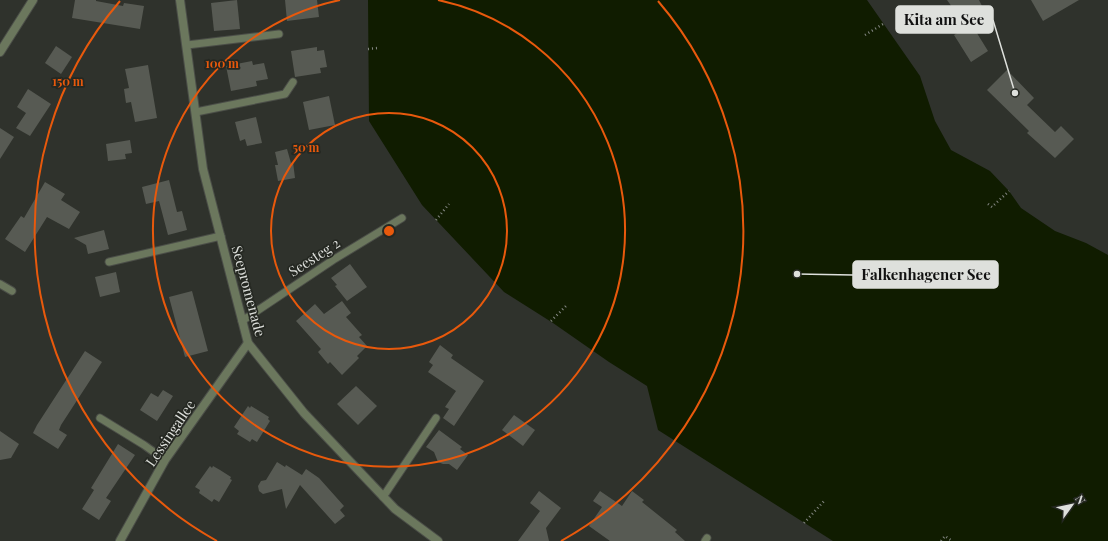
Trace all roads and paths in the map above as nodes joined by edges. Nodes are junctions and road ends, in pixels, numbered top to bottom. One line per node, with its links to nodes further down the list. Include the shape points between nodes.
1 (34, 0): 9 (street)
2 (180, 0): 6 (street, Seepromenade)
3 (883, 24): 5 (path)
4 (279, 34): 6 (lane)
5 (865, 35)
6 (187, 45): 11 (street, Seepromenade)
7 (378, 48): 8 (path)
8 (368, 49)
9 (0, 52)
10 (293, 82): 11 (lane, via 285,94)
11 (196, 112): 17 (street, Seepromenade, via 203,169)
12 (1009, 191): 14 (path, via 992,207)
13 (449, 204): 16 (path)
14 (988, 204)
15 (402, 218): 22 (lane, Seesteg 2, via 333,260)
16 (436, 220)
17 (221, 236): 18 (lane); 22 (street, Seepromenade)
18 (109, 262)
19 (0, 284): 20 (lane)
20 (12, 291)
21 (567, 305): 23 (path)
22 (242, 321): 24 (street, Seepromenade)
23 (551, 321)
24 (248, 343): 27 (street, Lessingallee); 28 (street, Seepromenade, via 304,413)
25 (100, 418): 27 (lane)
26 (436, 418): 28 (lane)
27 (165, 460): 31 (street, Lessingallee)
28 (383, 496): 32 (street, Seepromenade, via 395,509)
29 (824, 500): 30 (path)
30 (804, 523)
31 (120, 541)
32 (438, 541)
33 (941, 541): 34 (path, via 945,536)
34 (952, 541)

